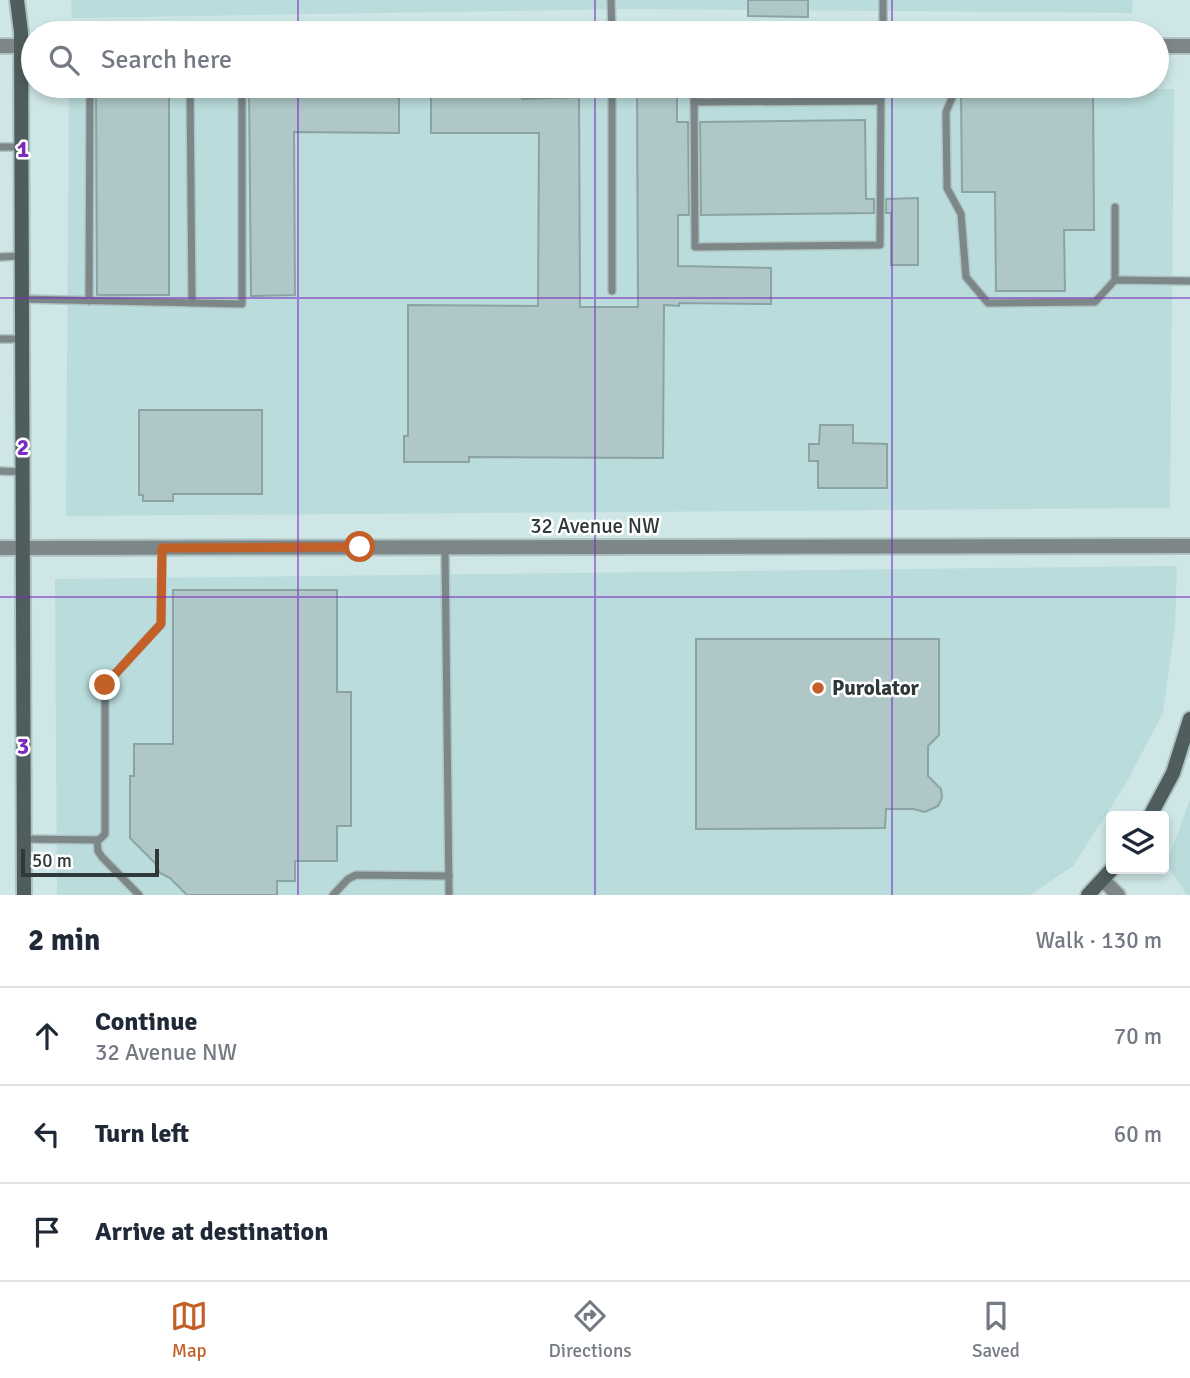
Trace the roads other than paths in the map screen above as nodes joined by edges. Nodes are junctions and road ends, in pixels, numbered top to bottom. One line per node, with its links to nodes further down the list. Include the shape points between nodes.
1 (17, 0): 5 (main road)
2 (26, 0): 6 (main road)
3 (611, 0): 7 (lane)
4 (883, 0): 8 (lane)
5 (21, 21)
6 (26, 21)
7 (611, 21)
8 (883, 21)
9 (21, 43): 10 (street)
10 (0, 46)
11 (1169, 46): 12 (street)
12 (1190, 46)
13 (22, 98): 24 (main road)
14 (90, 98): 32 (lane)
15 (190, 98): 33 (lane)
16 (242, 98): 33 (lane, via 242,304)
17 (612, 98): 30 (lane)
18 (694, 98): 22 (lane)
19 (880, 98): 21 (lane)
20 (952, 98): 28 (lane, via 946,112 947,188 961,214 966,277 988,303 1095,302)
21 (880, 101): 22 (lane); 22 (lane, via 880,246 708,247 695,247)
22 (694, 102)
23 (0, 147): 24 (lane)
24 (20, 147): 27 (main road)
25 (1115, 206): 28 (lane)
26 (0, 257): 27 (lane)
27 (22, 257): 31 (main road)
28 (1115, 280): 29 (lane)
29 (1190, 281)
30 (612, 291)
31 (22, 299): 32 (lane); 35 (main road)
32 (89, 300): 33 (lane)
33 (192, 303)
34 (0, 339): 35 (lane)
35 (23, 339): 37 (main road)
36 (0, 471): 37 (lane)
37 (23, 472): 41 (main road)
38 (1190, 546): 39 (street, 32 Avenue NW)
39 (445, 547): 42 (street, 32 Avenue NW); 48 (lane)
40 (0, 548): 41 (street, 32 Avenue NW)
41 (23, 548): 42 (street, 32 Avenue NW); 45 (main road)
42 (162, 548): 46 (lane, via 161,624 105,685 106,829)
43 (1190, 719): 44 (main road, via 1173,773)
44 (1153, 811)
45 (24, 839): 46 (lane); 49 (main road)
46 (97, 840): 50 (lane, via 102,857)
47 (1108, 874): 53 (main road); 54 (street)
48 (449, 876): 51 (lane, via 356,875); 52 (lane)
49 (24, 895)
50 (139, 895)
51 (333, 895)
52 (449, 895)
53 (1088, 895)
54 (1118, 895)

